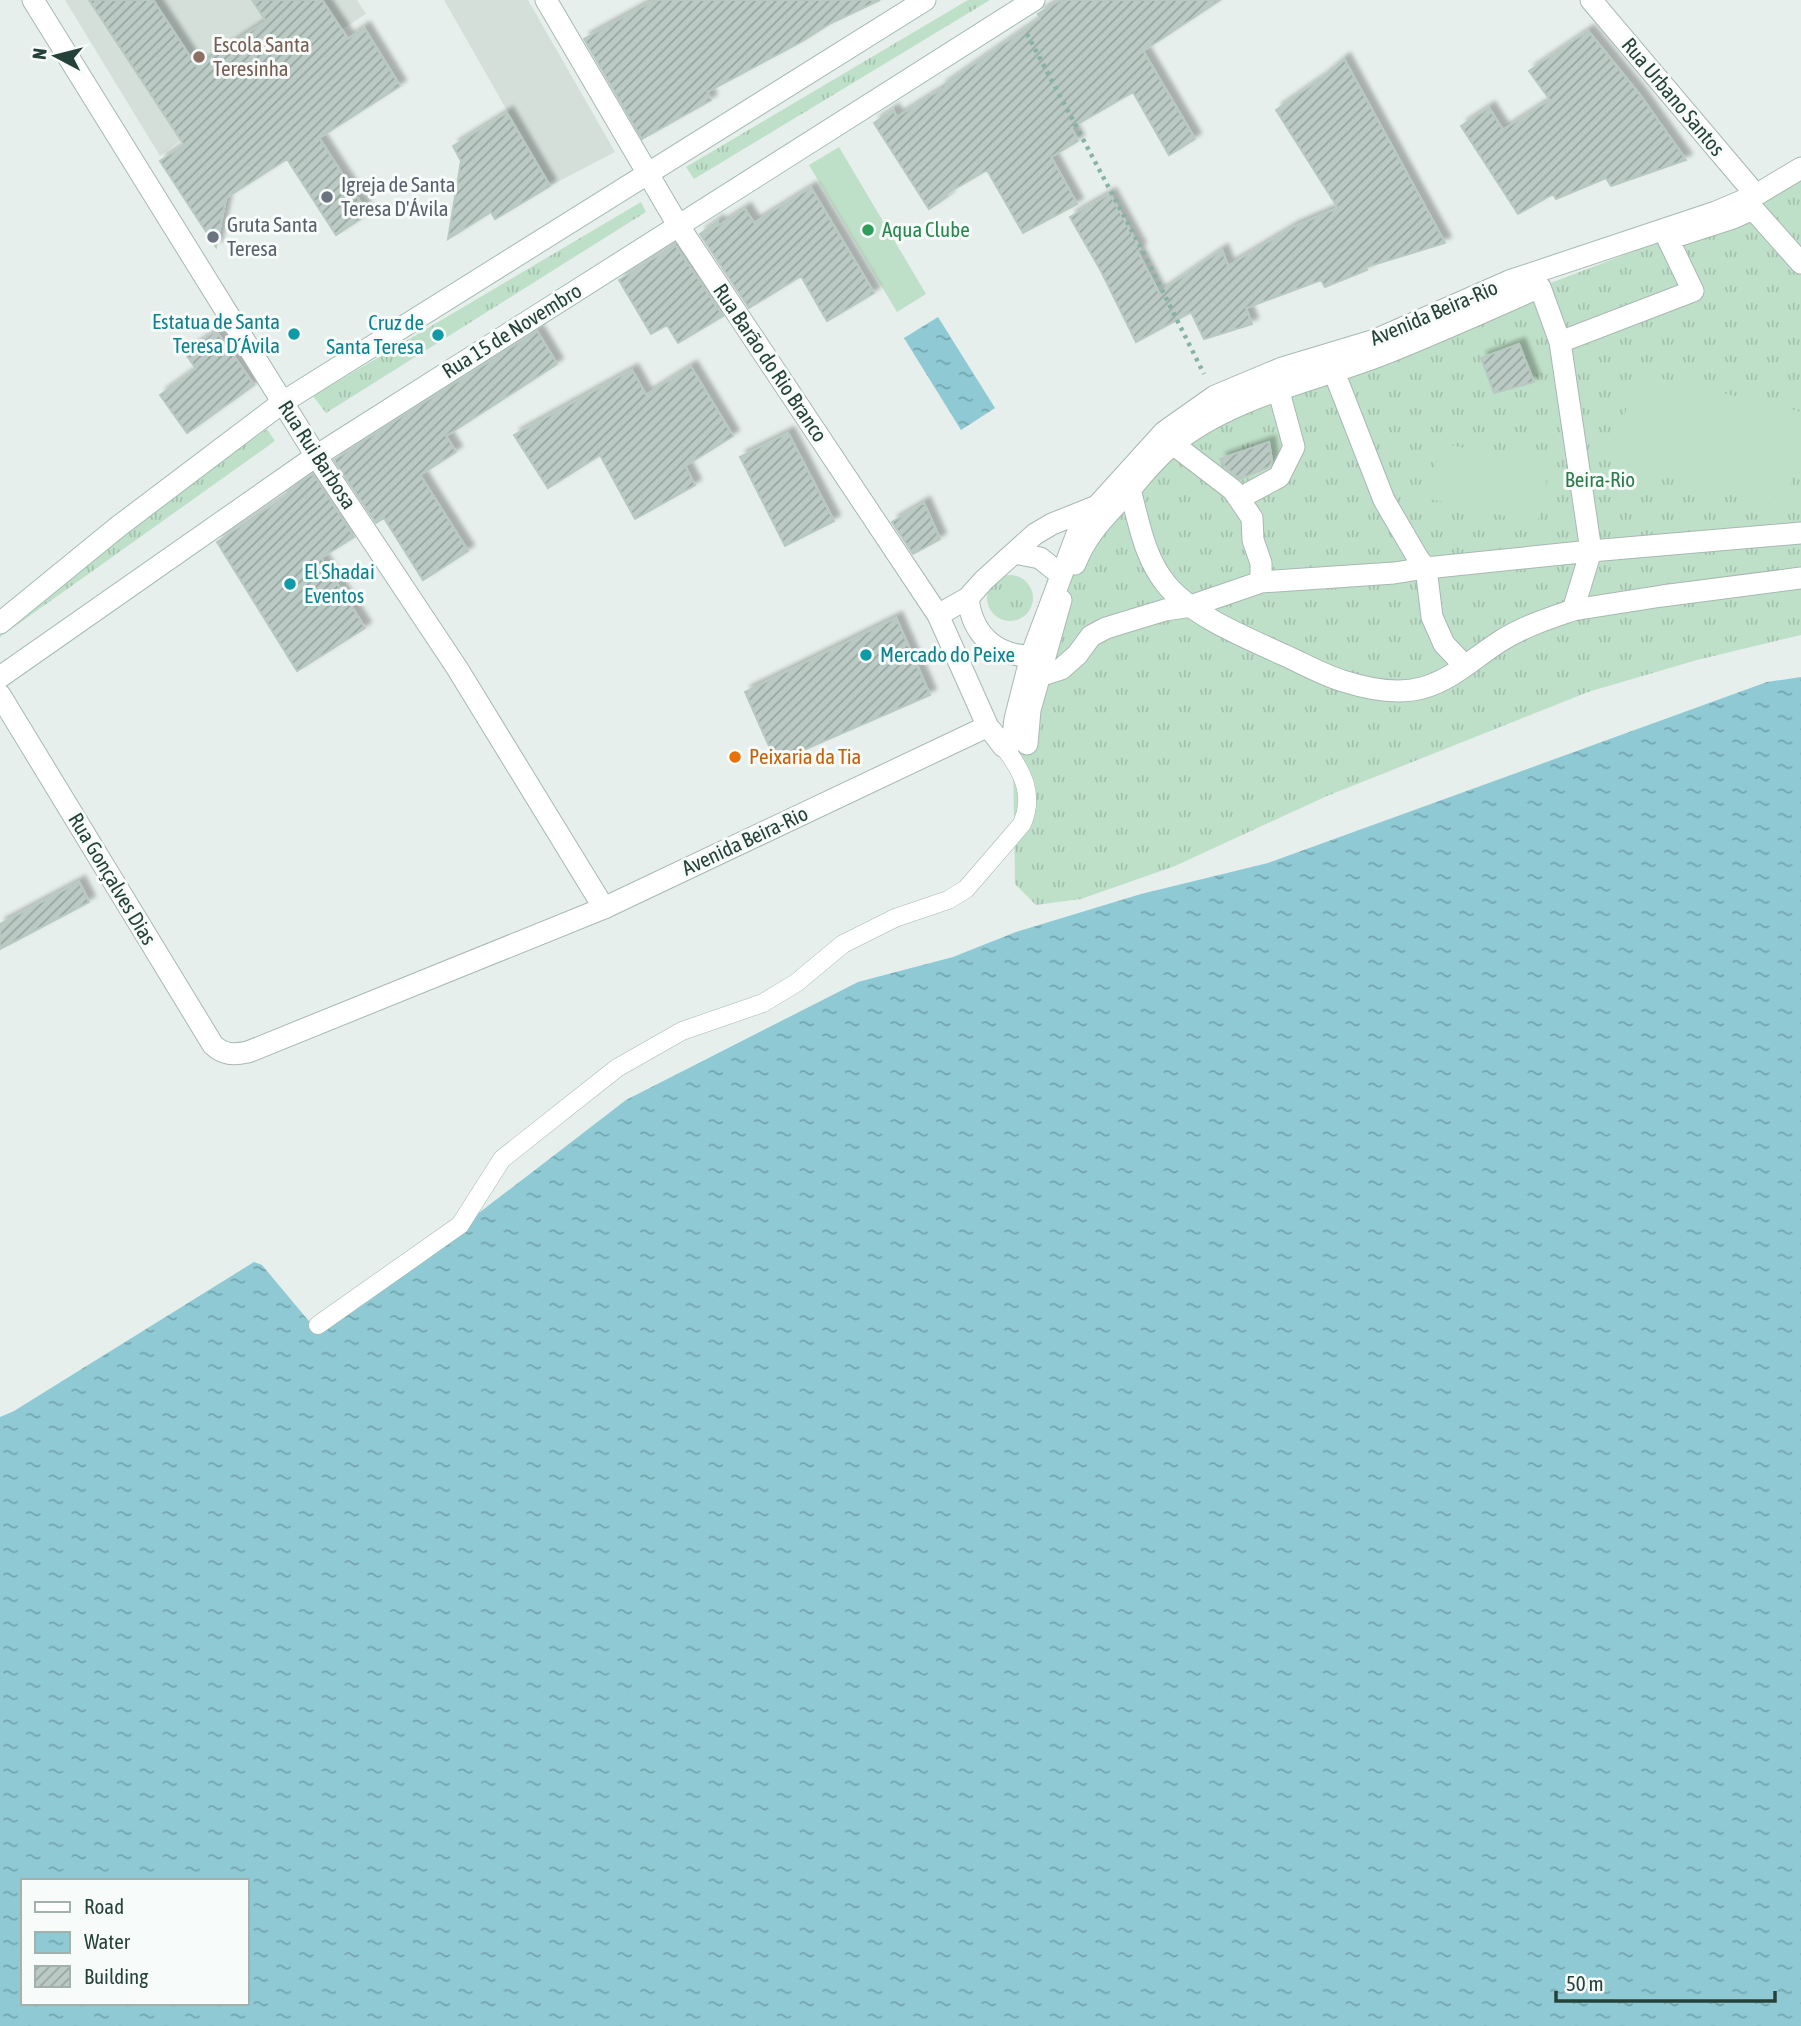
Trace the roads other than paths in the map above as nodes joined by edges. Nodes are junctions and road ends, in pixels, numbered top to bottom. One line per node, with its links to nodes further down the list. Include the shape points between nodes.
1 (33, 0): 15 (street, Rua Rui Barbosa)
2 (546, 0): 7 (street, Rua Barão do Rio Branco)
3 (925, 0): 7 (street)
4 (1034, 0): 10 (street, Rua 15 de Novembro)
5 (1591, 0): 9 (street, Rua Urbano Santos)
6 (1801, 168): 9 (street, Avenida Beira-Rio)
7 (649, 174): 10 (street, Rua Barão do Rio Branco); 15 (street)
8 (1801, 178): 9 (street)
9 (1754, 202): 11 (street, Rua Urbano Santos); 12 (street, via 1733,218 1668,239 1693,291); 20 (street, Avenida Beira-Rio, via 1508,281 1375,340 1282,368 1215,396 1164,432)
10 (678, 225): 17 (street, Rua 15 de Novembro); 31 (street, Rua Barão do Rio Branco)
11 (1801, 263)
12 (1560, 342): 13 (street, via 1540,287); 22 (street)
13 (1334, 372): 14 (street); 24 (street, via 1384,500)
14 (1279, 391): 16 (street, via 1226,410); 19 (street, via 1294,447 1279,477)
15 (284, 402): 17 (street, Rua Rui Barbosa); 32 (street)
16 (1173, 444): 18 (street); 27 (street, via 1233,491 1252,518)
17 (316, 456): 35 (street, Rua 15 de Novembro); 40 (street, Rua Rui Barbosa, via 457,668)
18 (1130, 490): 29 (street, via 1148,555 1167,585); 33 (street, via 1083,544)
19 (1249, 493)
20 (1097, 506): 23 (street, Avenida Beira-Rio, via 1044,528); 25 (street, Avenida Beira-Rio, via 1077,534)
21 (1801, 533): 22 (street)
22 (1591, 551): 24 (street); 30 (street)
23 (1014, 553): 25 (street, via 1040,558); 28 (street, Avenida Beira-Rio)
24 (1426, 568): 27 (street); 34 (street, via 1432,617 1444,644)
25 (1061, 575): 33 (street, Avenida Beira-Rio)
26 (1801, 578): 30 (street)
27 (1261, 582): 29 (street)
28 (968, 598): 31 (street, Avenida Beira-Rio); 33 (street, via 982,637)
29 (1191, 606): 33 (street, via 1106,628 1091,636 1061,669); 34 (street, via 1249,640 1318,672 1364,687 1423,688)
30 (1573, 611): 34 (street, via 1529,626)
31 (938, 615): 37 (street, Rua Barão do Rio Branco)
32 (0, 624)
33 (1035, 666): 38 (street); 39 (street, Avenida Beira-Rio, via 1015,719 1012,742)
34 (1465, 666)
35 (0, 677)
36 (0, 695): 41 (street, Rua Gonçalves Dias, via 213,1045)
37 (988, 727): 39 (street); 40 (street, Avenida Beira-Rio)
38 (1027, 744)
39 (1003, 746): 42 (lane, via 1026,784 1027,812 1022,824 966,889 948,901 895,918 842,944 796,983 763,1003 682,1031 617,1068 502,1159 460,1225)
40 (604, 908): 41 (street, Avenida Beira-Rio, via 248,1052)
41 (231, 1054)
42 (318, 1325)

